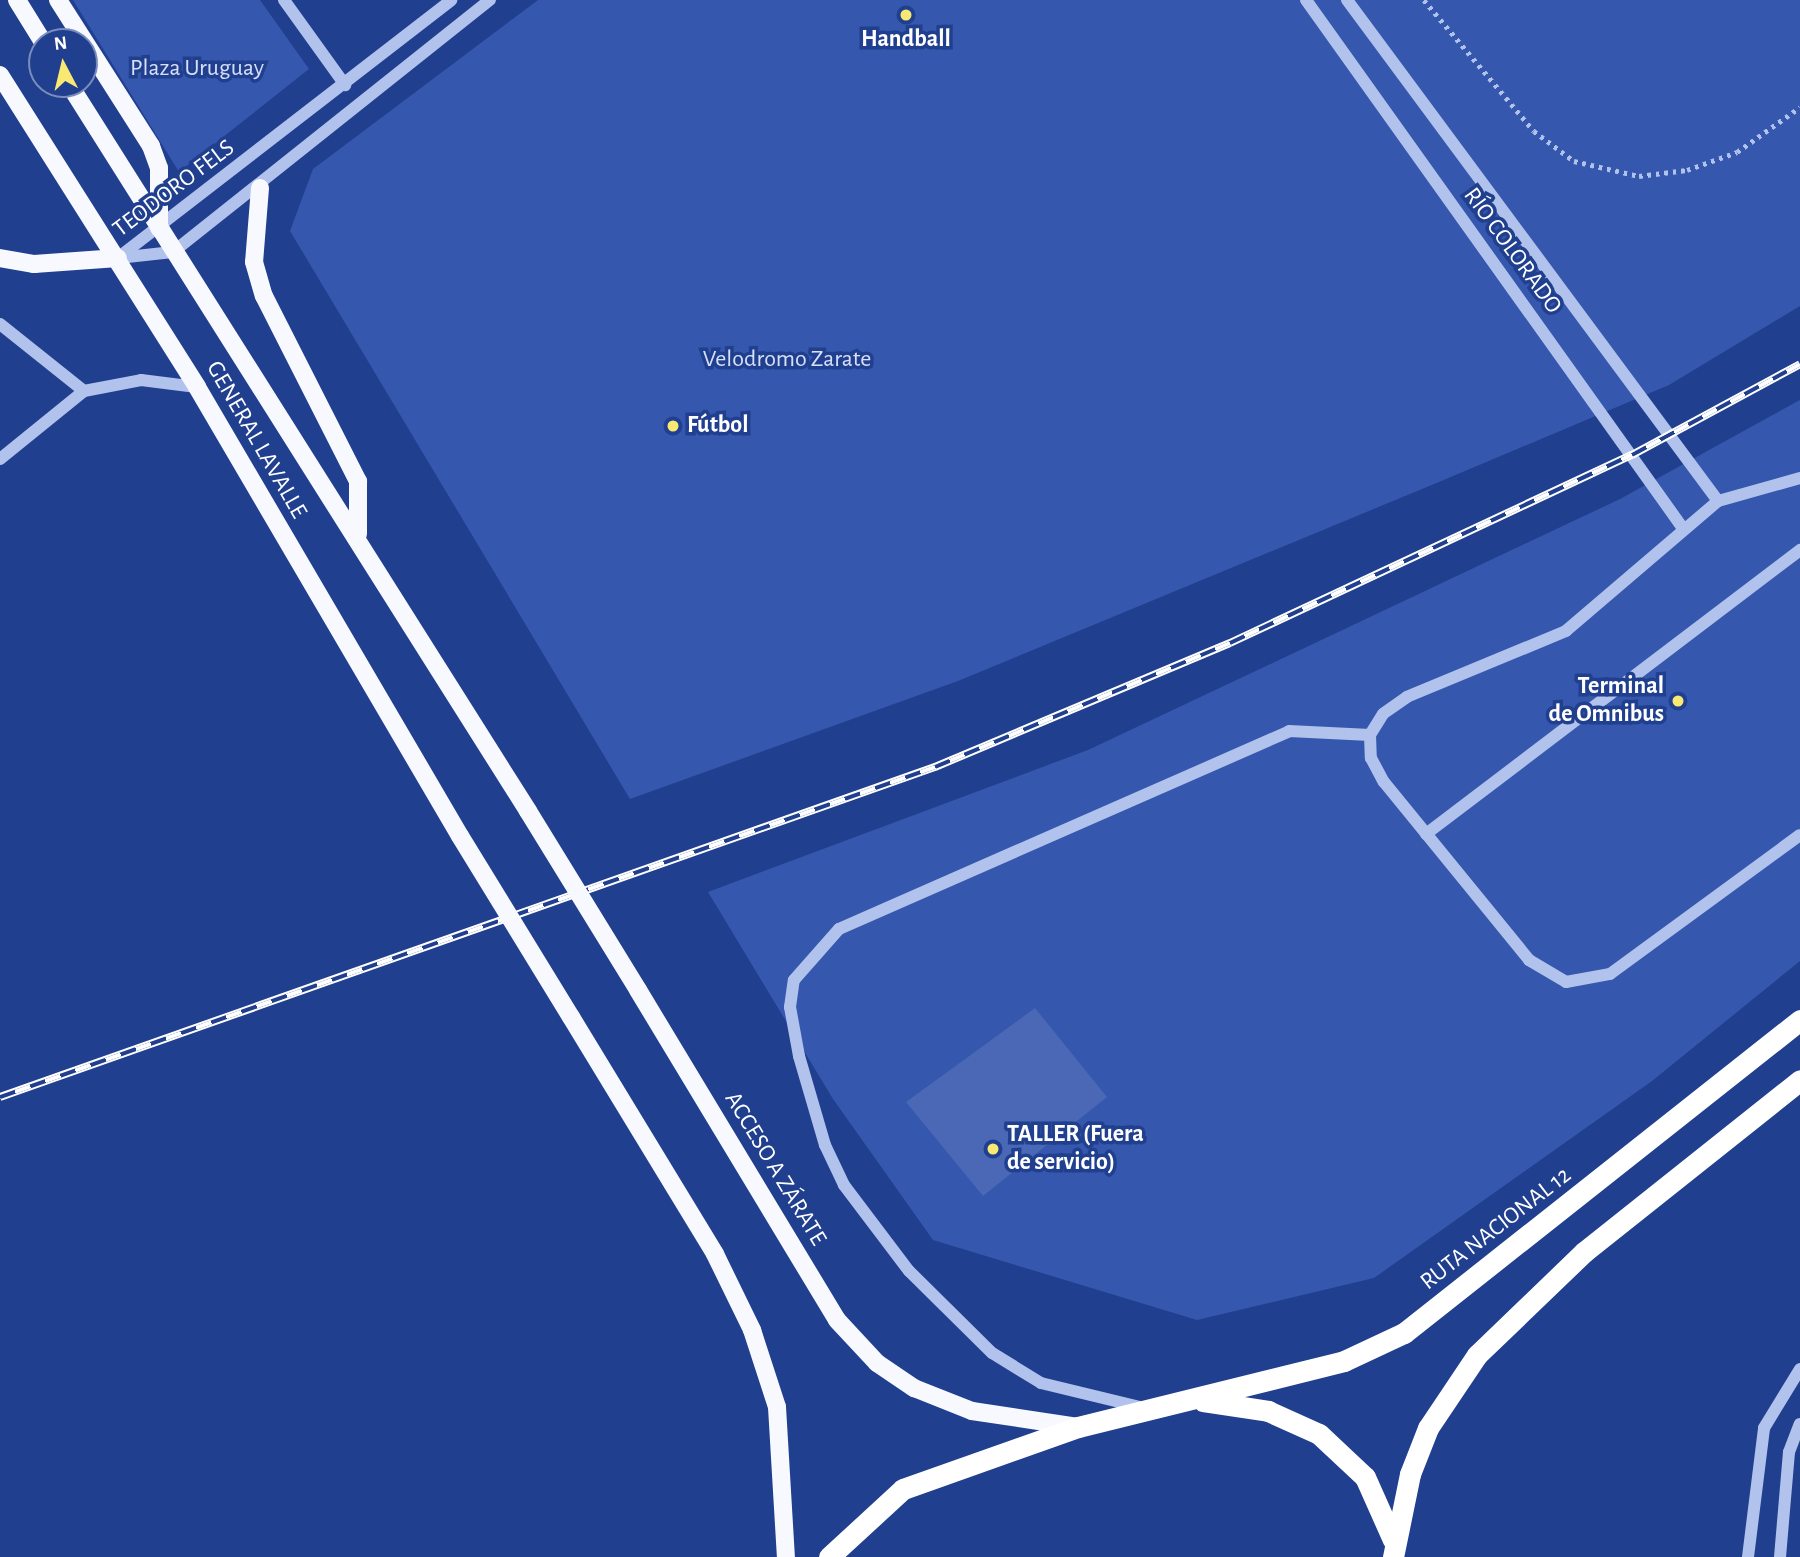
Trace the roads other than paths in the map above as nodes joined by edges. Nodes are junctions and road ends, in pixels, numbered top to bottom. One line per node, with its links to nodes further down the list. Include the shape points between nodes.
1 (17, 0): 8 (main road)
2 (58, 0): 13 (main road, via 151,146 159,168)
3 (284, 0): 10 (street)
4 (451, 0): 10 (street, TEODORO FELS)
5 (490, 0): 12 (street, TEODORO FELS)
6 (1306, 0): 23 (street, RÍO COLORADO)
7 (1347, 0): 22 (street, RÍO COLORADO)
8 (34, 28)
9 (0, 75): 16 (main road, GENERAL LAVALLE)
10 (345, 85): 13 (street, TEODORO FELS)
11 (78, 98): 13 (main road, GENERAL LAVALLE)
12 (260, 188): 14 (street, TEODORO FELS); 24 (main road, via 254,262 264,296 358,481)
13 (159, 228): 14 (main road, GENERAL LAVALLE); 16 (street, TEODORO FELS)
14 (173, 252): 16 (street, TEODORO FELS); 24 (main road, GENERAL LAVALLE)
15 (0, 258): 16 (main road, via 34,264)
16 (118, 258): 18 (main road, GENERAL LAVALLE)
17 (0, 324): 19 (street)
18 (197, 387): 19 (street, via 141,380); 38 (main road, GENERAL LAVALLE, bridge, via 460,836 715,1254 752,1330 776,1407)
19 (84, 391): 20 (street)
20 (0, 460)
21 (1800, 478): 22 (street)
22 (1718, 501): 23 (street)
23 (1682, 527): 26 (street, via 1566,631 1407,697 1383,713)
24 (358, 534): 27 (main road, GENERAL LAVALLE)
25 (1800, 550): 28 (street)
26 (1370, 735): 28 (street, via 1371,758 1384,782); 34 (street, via 1289,731 839,929 794,980 790,1007 799,1056 825,1144 844,1185 909,1271 992,1353 1041,1383)
27 (528, 811): 36 (main road, ACCESO A ZÁRATE, bridge, via 837,1320 877,1363 915,1388 972,1411)
28 (1426, 834): 29 (street, via 1529,960 1566,982 1610,974)
29 (1800, 835)
30 (1800, 1020): 33 (highway, RUTA NACIONAL 12, via 1404,1332 1344,1361)
31 (1800, 1080): 37 (highway, RUTA NACIONAL 12, via 1584,1252 1476,1355 1428,1428)
32 (1800, 1370): 40 (street, via 1764,1429)
33 (1183, 1399): 34 (highway, RUTA NACIONAL 12); 37 (highway, RUTA NACIONAL 12, via 1268,1411 1319,1434 1365,1477)
34 (1147, 1408): 36 (highway, RUTA NACIONAL 12)
35 (1800, 1424): 41 (street, via 1789,1452)
36 (1078, 1427): 39 (highway, RUTA NACIONAL 12, via 903,1489)
37 (1394, 1550)
38 (786, 1557)
39 (829, 1557)
40 (1748, 1557)
41 (1780, 1557)

